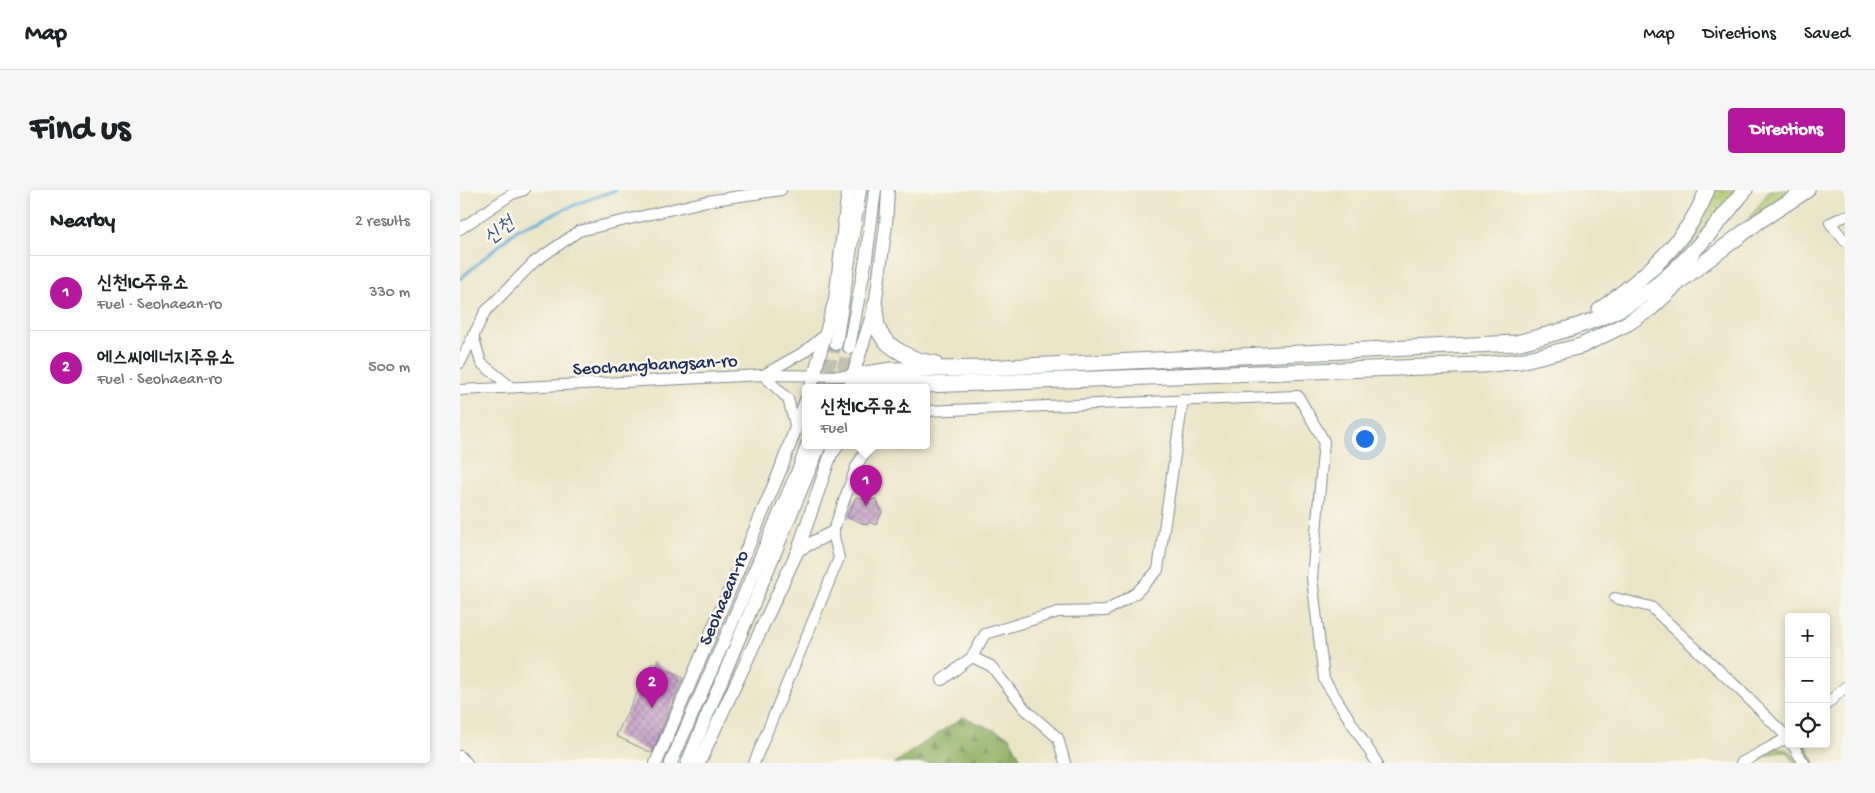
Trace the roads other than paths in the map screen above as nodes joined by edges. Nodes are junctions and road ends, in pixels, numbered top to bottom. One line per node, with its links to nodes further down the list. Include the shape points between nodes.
1 (524, 190): 12 (street, via 512,194)
2 (781, 190): 18 (street, via 707,201 579,231 534,262 485,312)
3 (848, 190): 17 (main road, via 835,299)
4 (860, 190): 19 (main road)
5 (888, 190): 15 (main road)
6 (1707, 190): 16 (highway, via 1701,207 1677,242 1640,280)
7 (1745, 190): 16 (highway, via 1698,248 1661,283 1613,313)
8 (1756, 190): 14 (highway)
9 (1807, 190): 14 (highway, via 1759,221)
10 (875, 191): 20 (main road)
11 (1845, 216): 13 (street, via 1830,223)
12 (460, 229)
13 (1845, 241)
14 (1681, 280): 27 (highway, via 1651,308 1602,337 1581,346 1520,361)
15 (875, 306): 22 (highway, via 879,333 890,345 922,362); 25 (main road)
16 (1577, 327): 22 (highway, via 1516,343)
17 (826, 334): 23 (street, via 804,352); 24 (main road)
18 (473, 335): 21 (street); 28 (street, via 480,363)
19 (836, 344)
20 (849, 347)
21 (460, 363)
22 (983, 368): 25 (highway, via 892,370)
23 (763, 375): 24 (street, Seochangbangsan-ro); 28 (street, Seochangbangsan-ro); 33 (street, via 788,400)
24 (813, 382): 25 (street, Seochangbangsan-ro)
25 (851, 382): 26 (highway)
26 (908, 384)
27 (930, 385)
28 (511, 387): 29 (street, Seochangbangsan-ro)
29 (460, 390)
30 (1183, 400): 32 (street); 41 (street, via 1158,570 1136,593 1106,611 1058,612 985,634); 56 (street, via 1298,396 1324,441 1312,578 1324,679)
31 (802, 411): 33 (main road)
32 (930, 411)
33 (796, 428): 50 (main road)
34 (806, 449): 51 (main road, Seohaean-ro)
35 (830, 449): 39 (main road)
36 (830, 449): 52 (main road, Seohaean-ro)
37 (867, 449): 38 (street, via 856,467)
38 (833, 532): 39 (main road); 54 (street, via 839,558)
39 (798, 550): 53 (main road)
40 (1615, 598): 45 (street, via 1651,607)
41 (972, 657): 42 (street); 55 (street, via 991,666 1025,709 1058,738)
42 (942, 680)
43 (1845, 687): 44 (street)
44 (1828, 703)
45 (1785, 736)
46 (1785, 742): 57 (street)
47 (1794, 748): 58 (street)
48 (460, 756): 49 (street)
49 (468, 763)
50 (656, 763)
51 (671, 763)
52 (687, 763)
53 (699, 763)
54 (754, 763)
55 (1065, 763)
56 (1377, 763)
57 (1740, 763)
58 (1804, 763)

